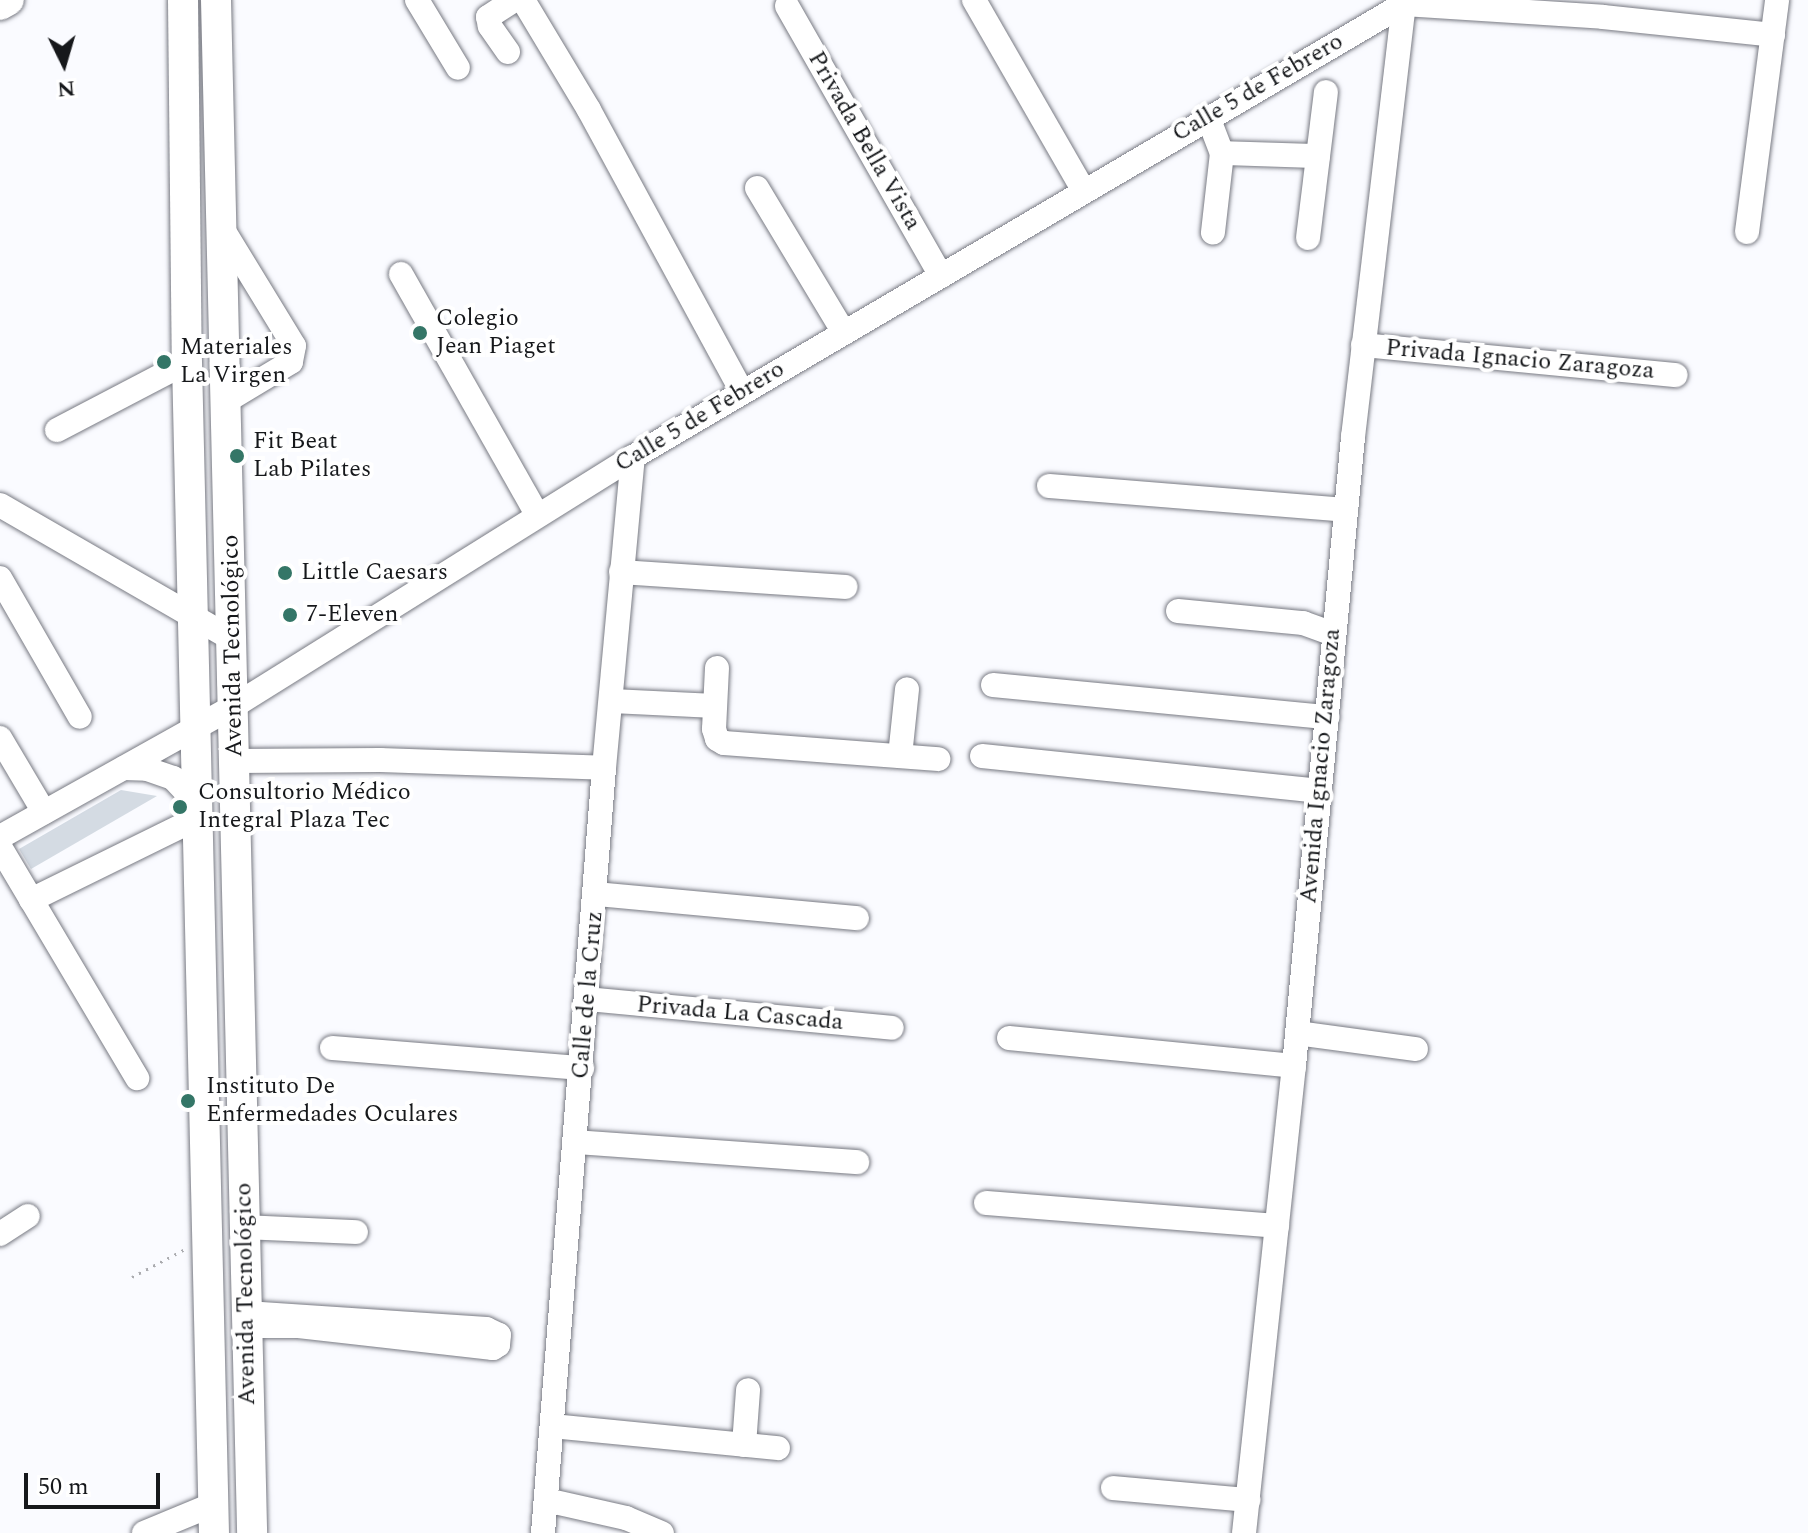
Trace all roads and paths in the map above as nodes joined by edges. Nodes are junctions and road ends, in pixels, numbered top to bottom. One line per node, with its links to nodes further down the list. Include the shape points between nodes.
1 (9, 0): 10 (main road)
2 (183, 0): 29 (main road, Avenida Tecnológico)
3 (216, 0): 21 (main road, Avenida Tecnológico)
4 (417, 0): 14 (street)
5 (514, 0): 13 (street, via 488,17)
6 (523, 0): 31 (street)
7 (974, 0): 20 (street)
8 (1777, 0): 12 (street)
9 (1404, 2): 12 (street); 16 (street, Calle 5 de Febrero); 28 (street, Avenida Ignacio Zaragoza)
10 (0, 5)
11 (787, 6): 26 (street, Privada Bella Vista)
12 (1773, 35): 23 (street)
13 (508, 52)
14 (458, 68)
15 (1326, 92): 18 (street)
16 (1208, 117): 17 (street); 20 (street, Calle 5 de Febrero)
17 (1222, 153): 18 (street); 22 (street)
18 (1318, 156): 24 (street)
19 (757, 188): 27 (street)
20 (1084, 191): 26 (street, Calle 5 de Febrero)
21 (222, 228): 32 (main road, Avenida Tecnológico); 32 (street, via 294,346 291,362)
22 (1213, 232)
23 (1747, 232)
24 (1308, 238)
25 (401, 274): 38 (street)
26 (941, 276): 27 (street, Calle 5 de Febrero)
27 (844, 333): 31 (street, Calle 5 de Febrero)
28 (1363, 345): 30 (street, Privada Ignacio Zaragoza); 37 (street, Avenida Ignacio Zaragoza)
29 (187, 362): 33 (street); 43 (main road, Avenida Tecnológico)
30 (1676, 375)
31 (742, 392): 34 (street, Calle 5 de Febrero)
32 (226, 401): 45 (main road, Avenida Tecnológico)
33 (57, 430)
34 (633, 457): 38 (street, Calle 5 de Febrero); 39 (street, Calle de la Cruz)
35 (1049, 486): 37 (street)
36 (0, 505): 43 (street)
37 (1346, 510): 44 (street, Avenida Ignacio Zaragoza)
38 (537, 514): 50 (street, Calle 5 de Febrero)
39 (621, 572): 41 (street); 49 (street, Calle de la Cruz)
40 (0, 578): 52 (street)
41 (845, 587)
42 (1178, 611): 44 (street, via 1263,617)
43 (195, 618): 45 (street); 54 (main road, Avenida Tecnológico)
44 (1334, 634): 53 (street, Avenida Ignacio Zaragoza)
45 (232, 639): 50 (main road, Avenida Tecnológico)
46 (717, 668): 51 (street)
47 (993, 685): 53 (street)
48 (907, 689): 56 (street)
49 (612, 701): 51 (street); 61 (street, Calle de la Cruz)
50 (234, 706): 54 (street, Calle 5 de Febrero); 59 (main road, Avenida Tecnológico)
51 (715, 706): 56 (street, via 715,734 724,743)
52 (80, 717)
53 (1327, 717): 62 (street, Avenida Ignacio Zaragoza)
54 (196, 727): 60 (street, Calle 5 de Febrero); 64 (main road, Avenida Tecnológico)
55 (0, 738): 63 (street)
56 (900, 756): 58 (street)
57 (982, 756): 62 (street)
58 (938, 759)
59 (235, 761): 61 (street); 84 (main road, Avenida Tecnológico)
60 (124, 768): 63 (street, Calle 5 de Febrero); 64 (street, via 173,778)
61 (604, 768): 67 (street, Calle de la Cruz)
62 (1320, 791): 72 (street, Avenida Ignacio Zaragoza)
63 (44, 812): 65 (street, Calle 5 de Febrero)
64 (199, 812): 68 (street); 87 (main road, Avenida Tecnológico)
65 (0, 837)
66 (0, 847): 68 (street)
67 (596, 894): 69 (street); 70 (street, Calle de la Cruz)
68 (31, 900): 78 (street)
69 (857, 918)
70 (587, 999): 71 (street, Privada La Cascada); 77 (street, Calle de la Cruz)
71 (892, 1028)
72 (1297, 1033): 75 (street); 76 (street, Avenida Ignacio Zaragoza)
73 (1009, 1038): 76 (street)
74 (332, 1048): 77 (street)
75 (1416, 1049)
76 (1294, 1066): 83 (street, Avenida Ignacio Zaragoza)
77 (582, 1068): 79 (street, Calle de la Cruz)
78 (137, 1078)
79 (575, 1142): 80 (street); 91 (street, Calle de la Cruz)
80 (857, 1162)
81 (986, 1203): 83 (street)
82 (28, 1216): 86 (street)
83 (1277, 1226): 96 (street, Avenida Ignacio Zaragoza)
84 (244, 1227): 85 (street); 89 (main road, Avenida Tecnológico)
85 (356, 1232)
86 (0, 1234)
87 (209, 1242): 88 (path, via 174,1253); 97 (main road, Avenida Tecnológico)
88 (132, 1277)
89 (246, 1320): 89 (street, via 493,1348 499,1335 470,1328); 99 (main road, Avenida Tecnológico)
90 (748, 1390): 92 (street)
91 (552, 1426): 92 (street); 95 (street, Calle de la Cruz)
92 (744, 1445): 93 (street)
93 (778, 1448)
94 (1113, 1488): 96 (street)
95 (546, 1500): 100 (street, Calle de la Cruz); 101 (street, via 626,1518)
96 (1248, 1500): 102 (street, Avenida Ignacio Zaragoza)
97 (214, 1518): 98 (street)
98 (144, 1533)
99 (252, 1533)
100 (543, 1533)
101 (662, 1533)
102 (1244, 1533)

